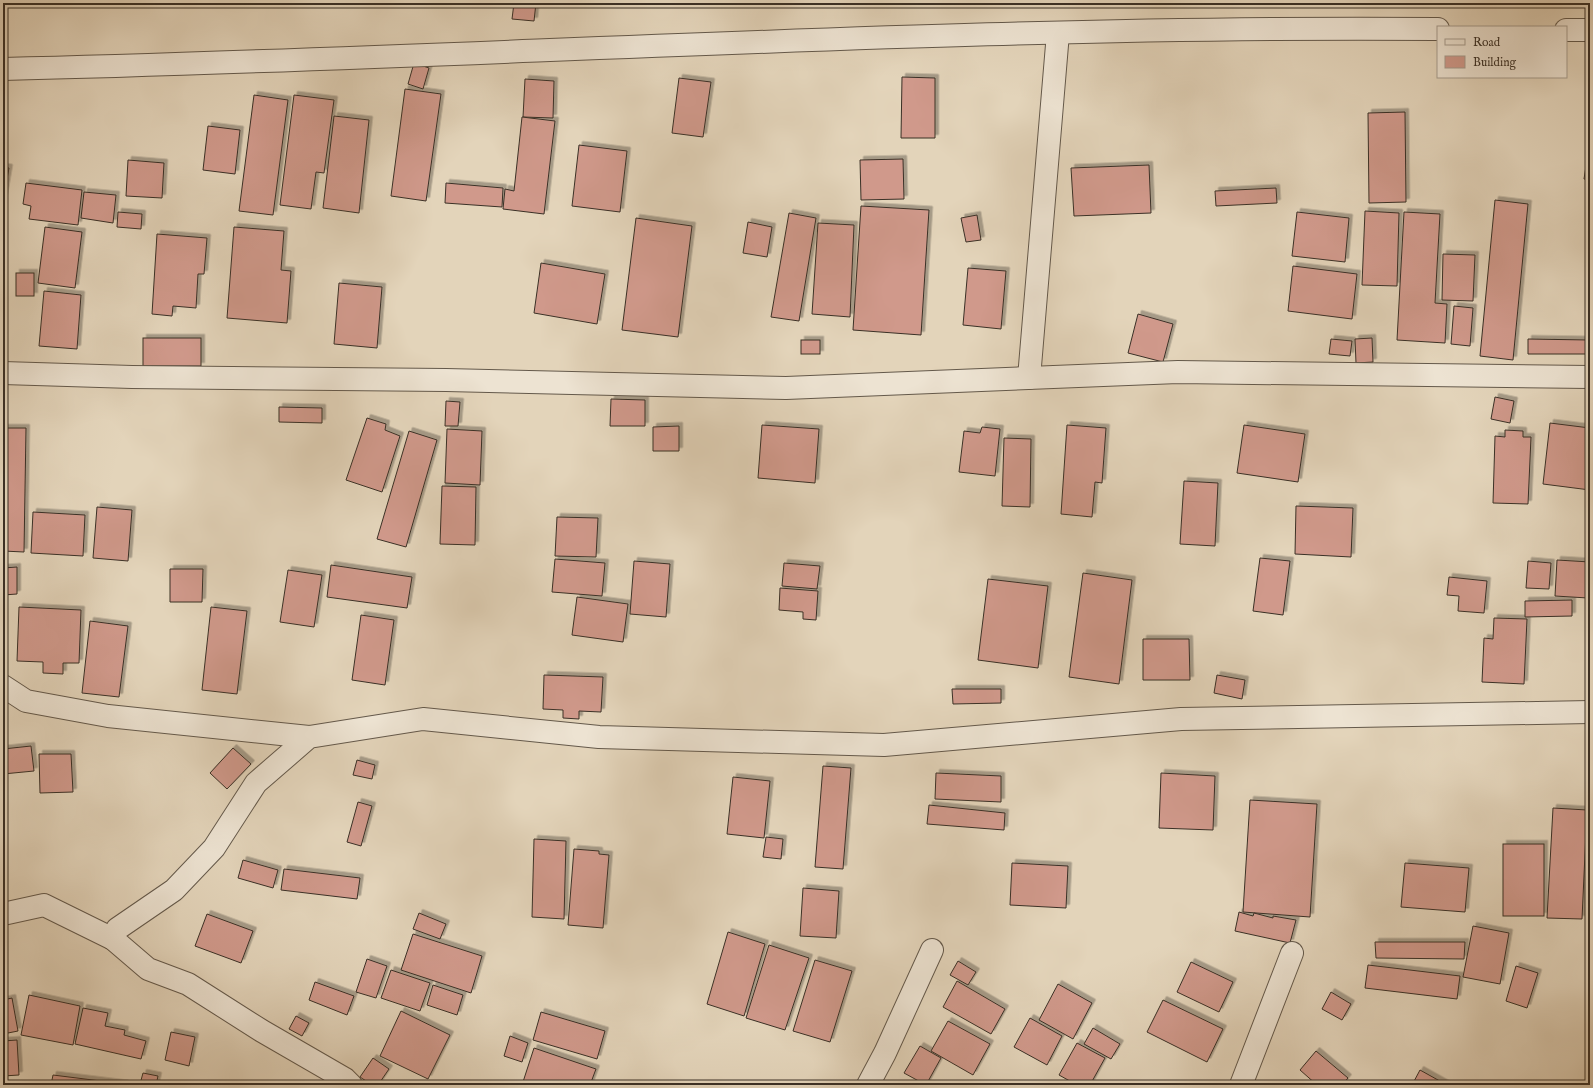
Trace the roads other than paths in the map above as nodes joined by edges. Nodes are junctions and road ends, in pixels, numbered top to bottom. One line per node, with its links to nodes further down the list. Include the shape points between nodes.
1 (1437, 29): 4 (street, via 1293,28)
2 (1567, 30): 3 (street)
3 (1590, 30)
4 (1058, 33): 5 (street); 8 (street)
5 (3, 69)
6 (3, 373): 8 (street, via 786,388)
7 (1590, 377): 8 (street, via 1178,372)
8 (1029, 378)
9 (3, 686): 11 (street, via 26,701 108,716)
10 (1590, 712): 11 (street, via 1181,719 884,745 599,737 423,719)
11 (309, 737): 13 (street, via 256,782 214,848 174,890 117,929)
12 (3, 914): 13 (street, via 44,905)
13 (114, 939): 16 (street, via 148,969 188,984)
14 (932, 950): 17 (street)
15 (1292, 953): 18 (street)
16 (351, 1085)
17 (868, 1085)
18 (1242, 1085)

